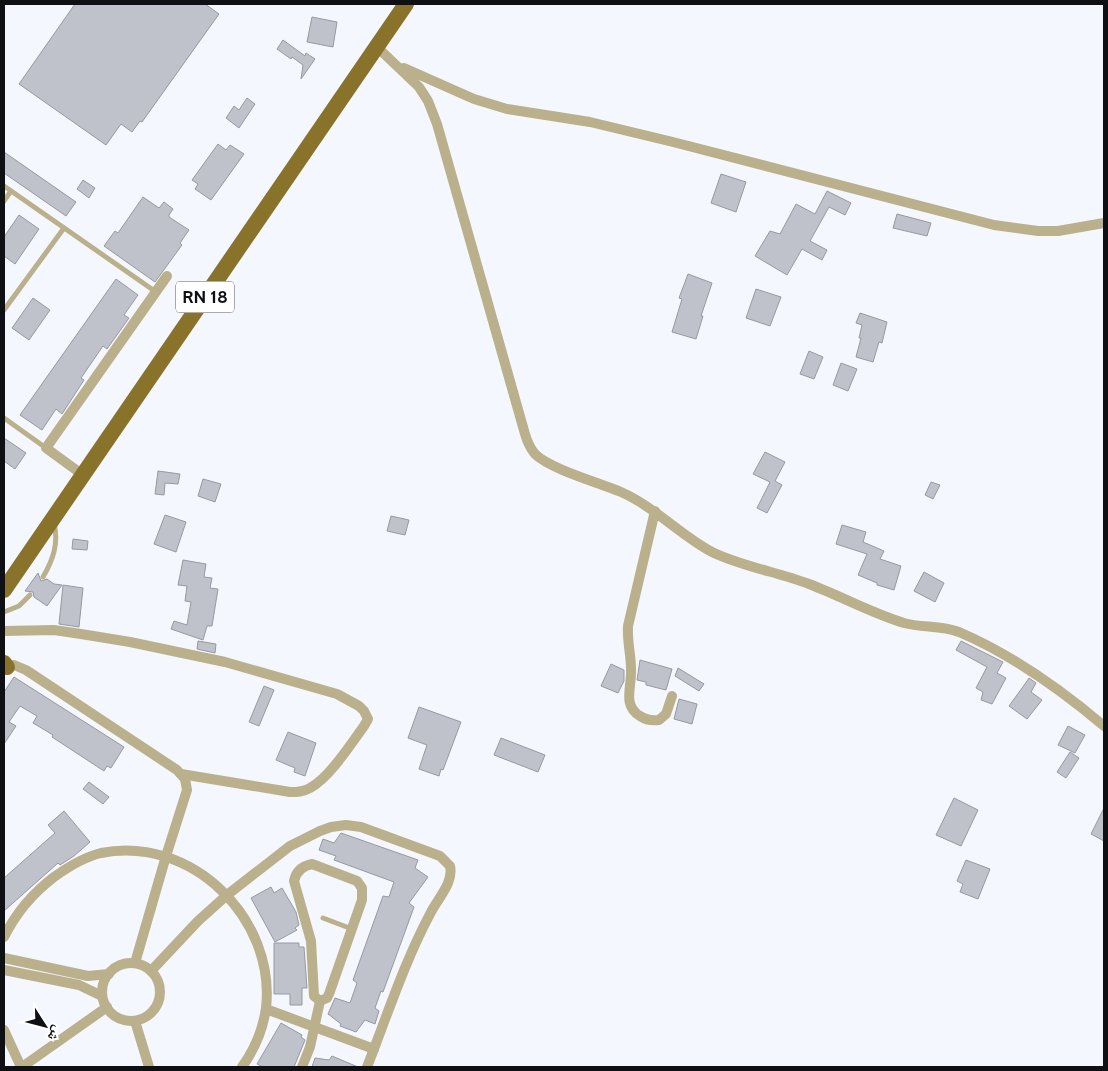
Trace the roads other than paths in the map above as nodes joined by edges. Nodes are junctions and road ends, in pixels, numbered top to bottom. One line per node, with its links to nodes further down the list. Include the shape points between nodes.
1 (406, 4): 2 (main road, RN 18)
2 (377, 47): 3 (street); 14 (main road, RN 18)
3 (394, 63): 7 (street, via 474,100 506,109 590,122 994,225 1058,231); 15 (street, via 420,87 437,124 530,447 547,462 622,492)
4 (4, 186): 5 (lane)
5 (11, 191): 6 (lane); 8 (lane)
6 (4, 201)
7 (1104, 223)
8 (64, 228): 10 (lane); 11 (lane)
9 (167, 276): 10 (street)
10 (156, 292): 13 (street)
11 (4, 310)
12 (4, 418): 13 (lane)
13 (46, 448): 14 (street)
14 (83, 475): 16 (main road, RN 18)
15 (655, 512): 23 (street, via 628,626 629,702 637,714 654,721 666,714); 24 (street, via 713,552 810,584 884,617 958,632 1029,668)
16 (53, 518): 17 (lane, via 55,548); 18 (main road, RN 18)
17 (43, 577)
18 (4, 590)
19 (30, 595): 20 (lane, via 19,606)
20 (4, 612)
21 (4, 631): 25 (street, via 54,630 225,662 337,694 359,706 368,719 330,770 304,791 290,792)
22 (5, 666): 25 (street, via 20,666)
23 (672, 696)
24 (1104, 726)
25 (182, 774): 26 (street, via 187,790)
26 (166, 856): 27 (street, via 194,869); 30 (street, via 140,852 101,853 70,866 29,899 12,920); 32 (street)
27 (227, 895): 34 (street); 39 (street, via 258,944 267,985); 43 (street, via 290,846 331,827 361,827 444,858 450,866 450,878 412,949)
28 (323, 918): 29 (lane)
29 (352, 929): 37 (street, via 327,998); 37 (street, via 364,896 360,884 312,864 300,869 294,881 311,941 314,996)
30 (4, 937)
31 (4, 958): 35 (street, via 88,976)
32 (135, 963): 34 (street); 35 (street, via 116,967)
33 (4, 970): 36 (street, via 80,985)
34 (151, 971): 40 (street, via 160,987 160,996 151,1013)
35 (108, 974): 36 (street)
36 (102, 996): 38 (street)
37 (320, 1001): 41 (street)
38 (107, 1008): 40 (street, via 119,1018); 44 (street)
39 (266, 1009): 41 (street); 46 (street, via 260,1033)
40 (135, 1020): 45 (street)
41 (315, 1027): 43 (street); 47 (street)
42 (4, 1030): 44 (street)
43 (374, 1049): 48 (street)
44 (22, 1067)
45 (149, 1067)
46 (242, 1067)
47 (302, 1067)
48 (367, 1067)

